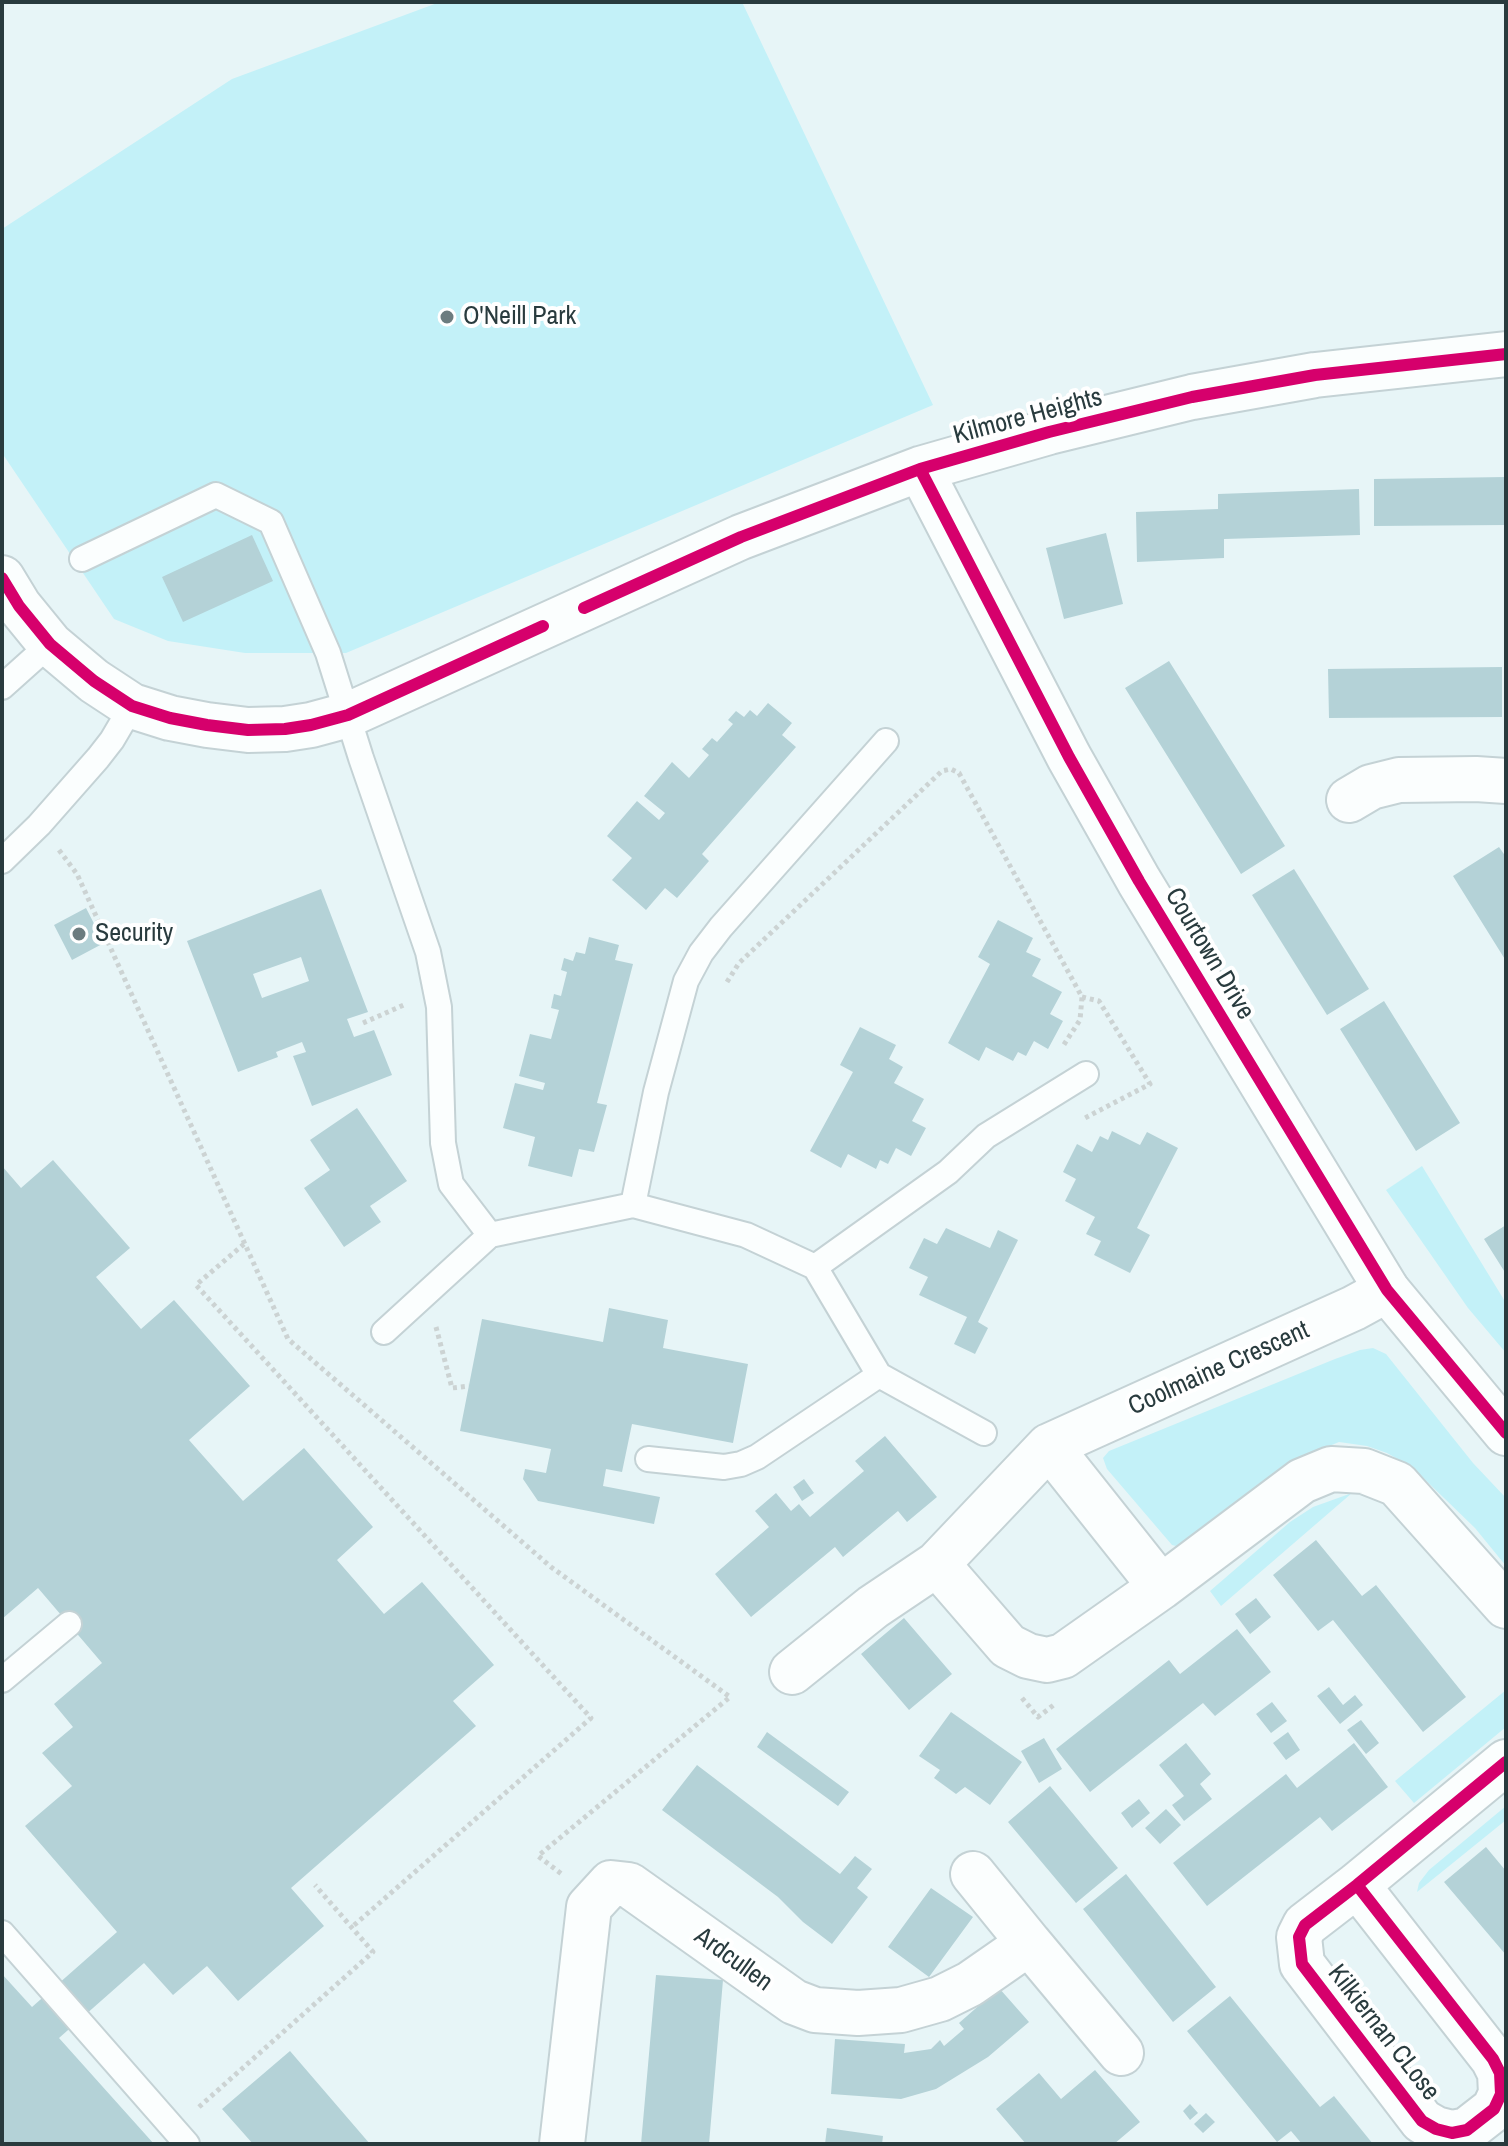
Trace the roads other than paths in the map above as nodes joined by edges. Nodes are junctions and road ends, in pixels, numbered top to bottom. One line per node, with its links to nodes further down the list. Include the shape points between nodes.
1 (1506, 354): 2 (street, Kilmore Heights, via 1315,375 1192,397)
2 (920, 469): 8 (street, Kilmore Heights, via 741,537); 17 (street, Courtown Drive, via 1139,881)
3 (82, 559): 8 (lane, via 216,495 271,522 328,653)
4 (2, 578): 5 (street, Kilmore Heights)
5 (50, 644): 6 (lane); 7 (street, Kilmore Heights)
6 (2, 687)
7 (132, 706): 8 (street, Kilmore Heights, via 170,718 248,730 285,729); 12 (lane, via 112,740)
8 (348, 715): 15 (lane, via 428,952 439,1007 443,1143 451,1184)
9 (886, 741): 14 (lane, via 701,953 686,981 656,1092)
10 (1506, 781): 11 (street, via 1399,780)
11 (1349, 800)
12 (2, 861)
13 (1086, 1074): 16 (lane, via 986,1136 948,1172)
14 (633, 1205): 15 (lane); 16 (lane, via 746,1235)
15 (490, 1235): 18 (lane)
16 (815, 1267): 19 (lane)
17 (1387, 1290): 21 (street, Courtown Drive); 22 (street, Coolmaine Crescent)
18 (384, 1332)
19 (879, 1375): 20 (lane); 23 (lane, via 741,1464)
20 (984, 1433)
21 (1506, 1433)
22 (1049, 1446): 24 (street, Coolmaine Crescent); 25 (street)
23 (648, 1459)
24 (937, 1564): 25 (street, via 1008,1646 1047,1660 1063,1656); 28 (street, Coolmaine Crescent)
25 (1161, 1587): 26 (street, via 1302,1481 1342,1469 1397,1484)
26 (1506, 1606)
27 (69, 1624): 29 (lane)
28 (792, 1672)
29 (2, 1680)
30 (1506, 1762): 32 (street, Kilkiernan CLose)
31 (973, 1874): 34 (street)
32 (1357, 1885): 32 (street, Kilkiernan CLose, via 1500,2073 1501,2094 1494,2109 1467,2130 1452,2133 1422,2121 1302,1964 1299,1937 1305,1925)
33 (2, 1933): 36 (lane)
34 (1029, 1943): 35 (street); 37 (street, Ardcullen, via 940,1999 901,2010 815,2010 776,1991 629,1885 611,1883 589,1907)
35 (1121, 2053)
36 (181, 2137)
37 (562, 2144)

